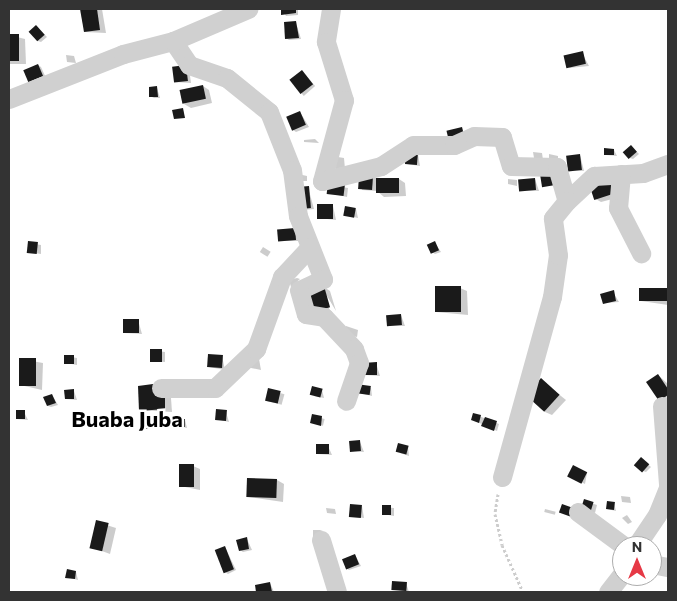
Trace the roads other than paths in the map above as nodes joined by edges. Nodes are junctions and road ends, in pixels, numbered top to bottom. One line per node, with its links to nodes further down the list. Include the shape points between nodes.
1 (248, 9): 3 (street)
2 (331, 9): 7 (street, via 326,42 344,100 322,181 381,166 413,145 454,145 474,136 502,137 511,166 558,167)
3 (173, 41): 4 (street, via 123,54); 8 (street, via 189,65 228,78 269,112 292,170 298,216)
4 (9, 99)
5 (668, 164): 6 (street)
6 (622, 174): 7 (street, via 594,176); 9 (street, via 618,208)
7 (567, 201): 13 (street, via 553,218 558,255 552,297)
8 (310, 247): 10 (street, via 282,277 256,349 215,388); 11 (street, via 323,279 299,290 306,314 324,317 354,349 359,363)
9 (641, 253)
10 (161, 388)
11 (346, 401)
12 (662, 406): 14 (street)
13 (502, 476)
14 (668, 484)
15 (668, 488): 17 (street, via 658,515)
16 (578, 512): 18 (street)
17 (643, 536)
18 (612, 537)
19 (321, 540): 20 (street)
20 (338, 592)

